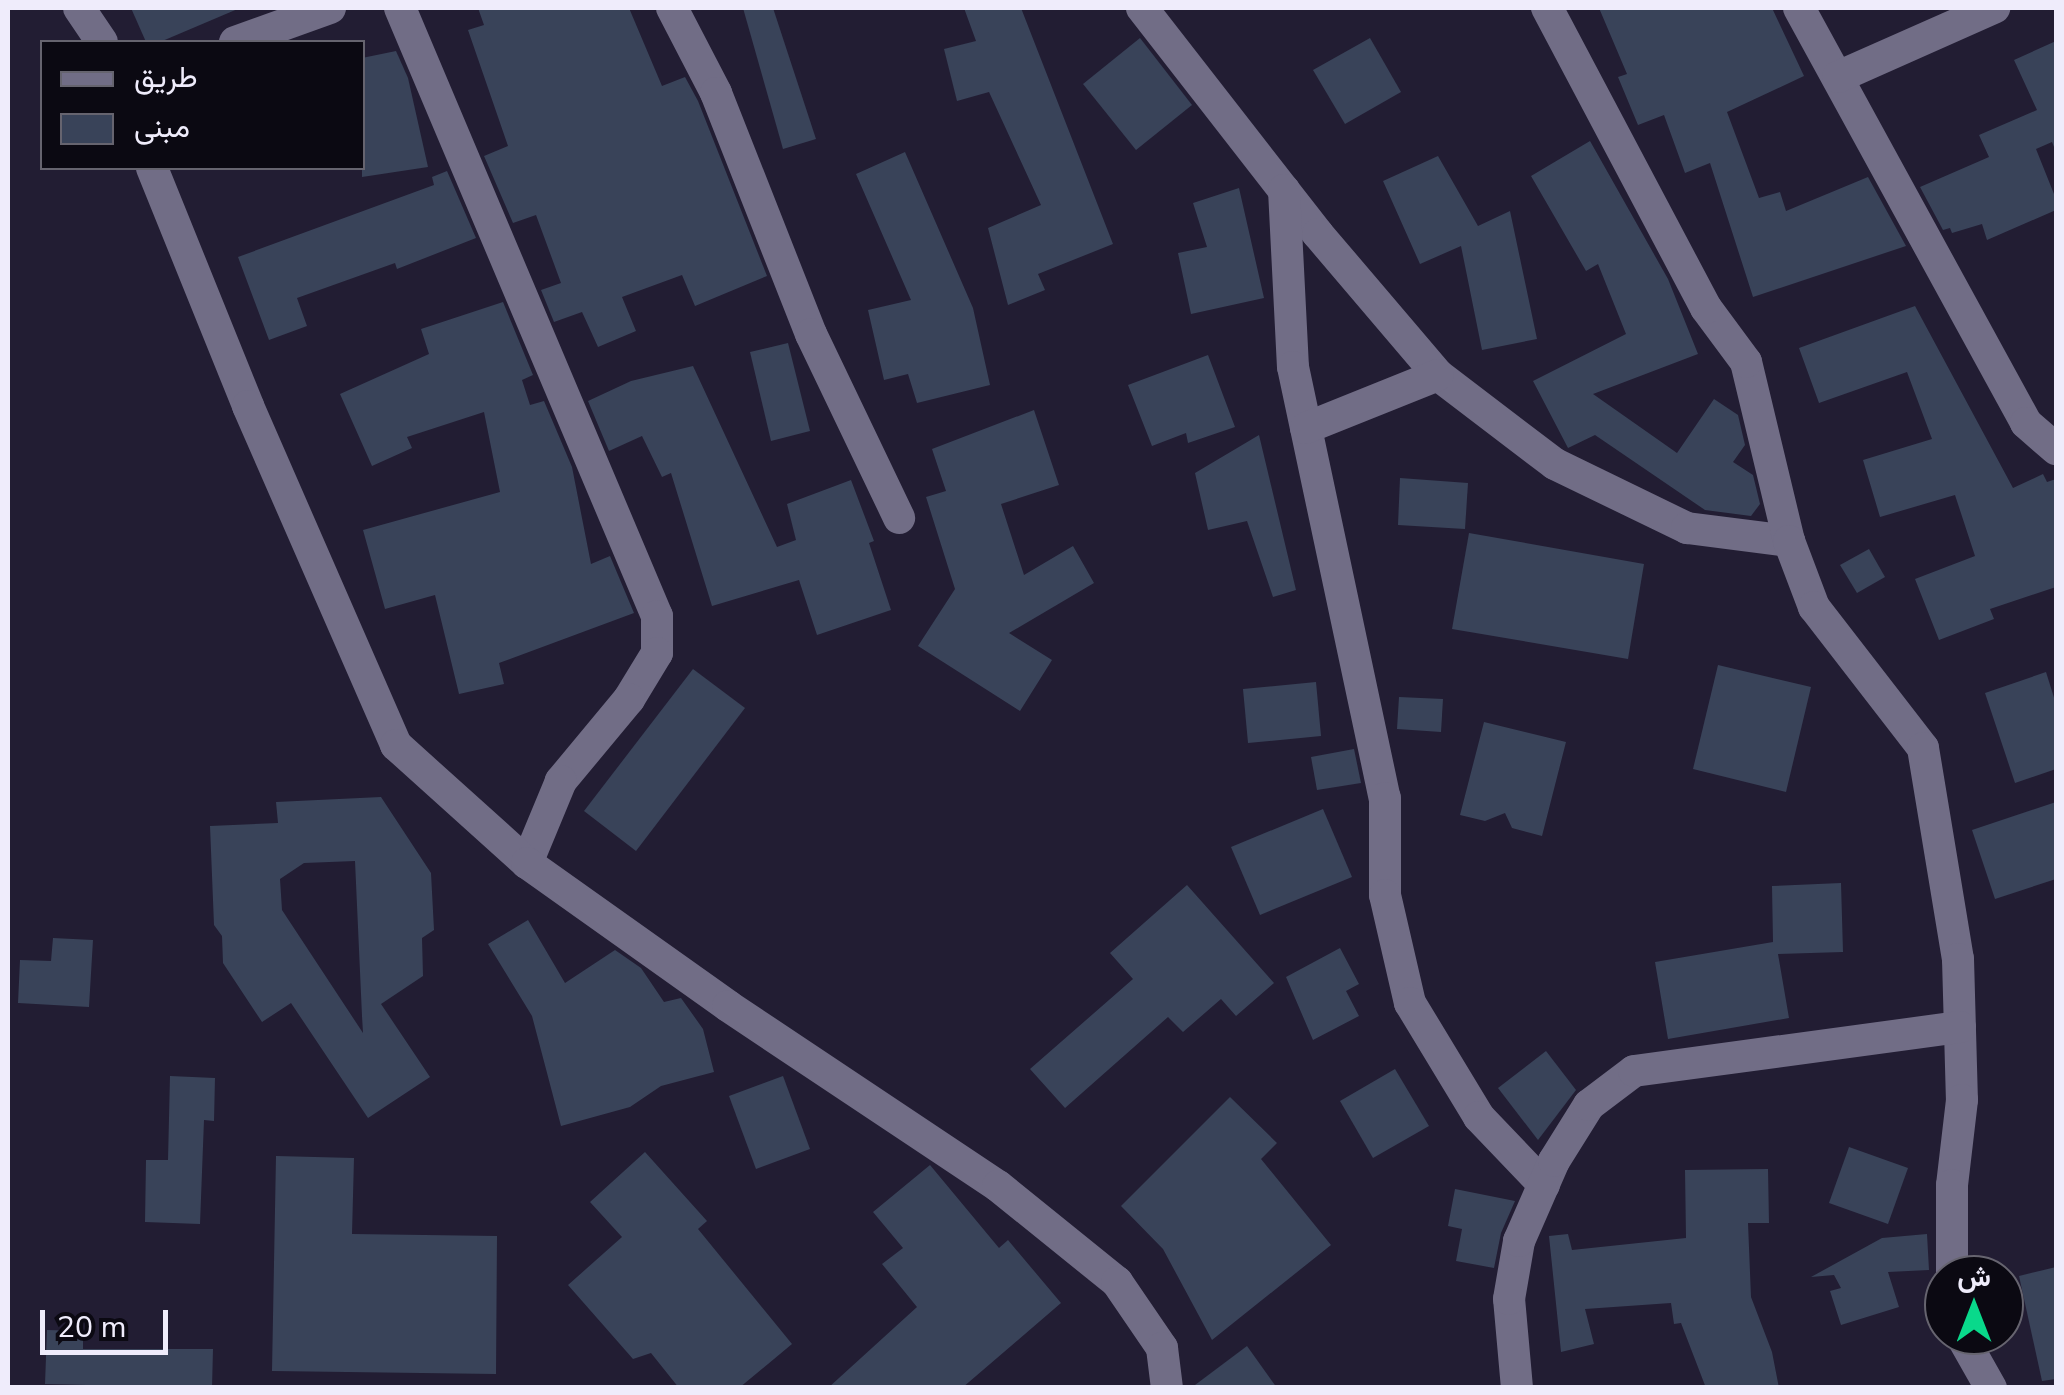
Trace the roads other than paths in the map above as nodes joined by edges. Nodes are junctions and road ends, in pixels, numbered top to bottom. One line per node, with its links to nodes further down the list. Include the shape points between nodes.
1 (79, 8): 10 (street)
2 (330, 8): 9 (street)
3 (400, 8): 19 (street, via 657,616 656,653 629,699 562,780)
4 (672, 8): 17 (street, via 716,93 811,334)
5 (1142, 8): 13 (street)
6 (1547, 8): 18 (street, via 1706,308 1746,362)
7 (1799, 8): 11 (street)
8 (1994, 8): 11 (street)
9 (246, 28)
10 (101, 40)
11 (1838, 77): 16 (street, via 2026,423)
12 (153, 170): 19 (street, via 396,745)
13 (1284, 190): 14 (street); 15 (street, via 1293,367)
14 (1438, 375): 15 (street); 18 (street, via 1555,464 1686,528)
15 (1306, 428): 21 (street, via 1385,798 1385,895 1410,1003 1479,1117)
16 (2056, 450)
17 (899, 518)
18 (1788, 541): 20 (street, via 1814,608 1923,748 1958,959)
19 (527, 863): 24 (street, via 998,1186 1117,1282 1162,1348)
20 (1960, 1027): 21 (street, via 1634,1071 1589,1105); 22 (street)
21 (1544, 1185): 25 (street, via 1519,1240 1509,1300)
22 (1952, 1255)
23 (1972, 1355): 26 (street)
24 (1167, 1388)
25 (1517, 1388)
26 (1991, 1388)

